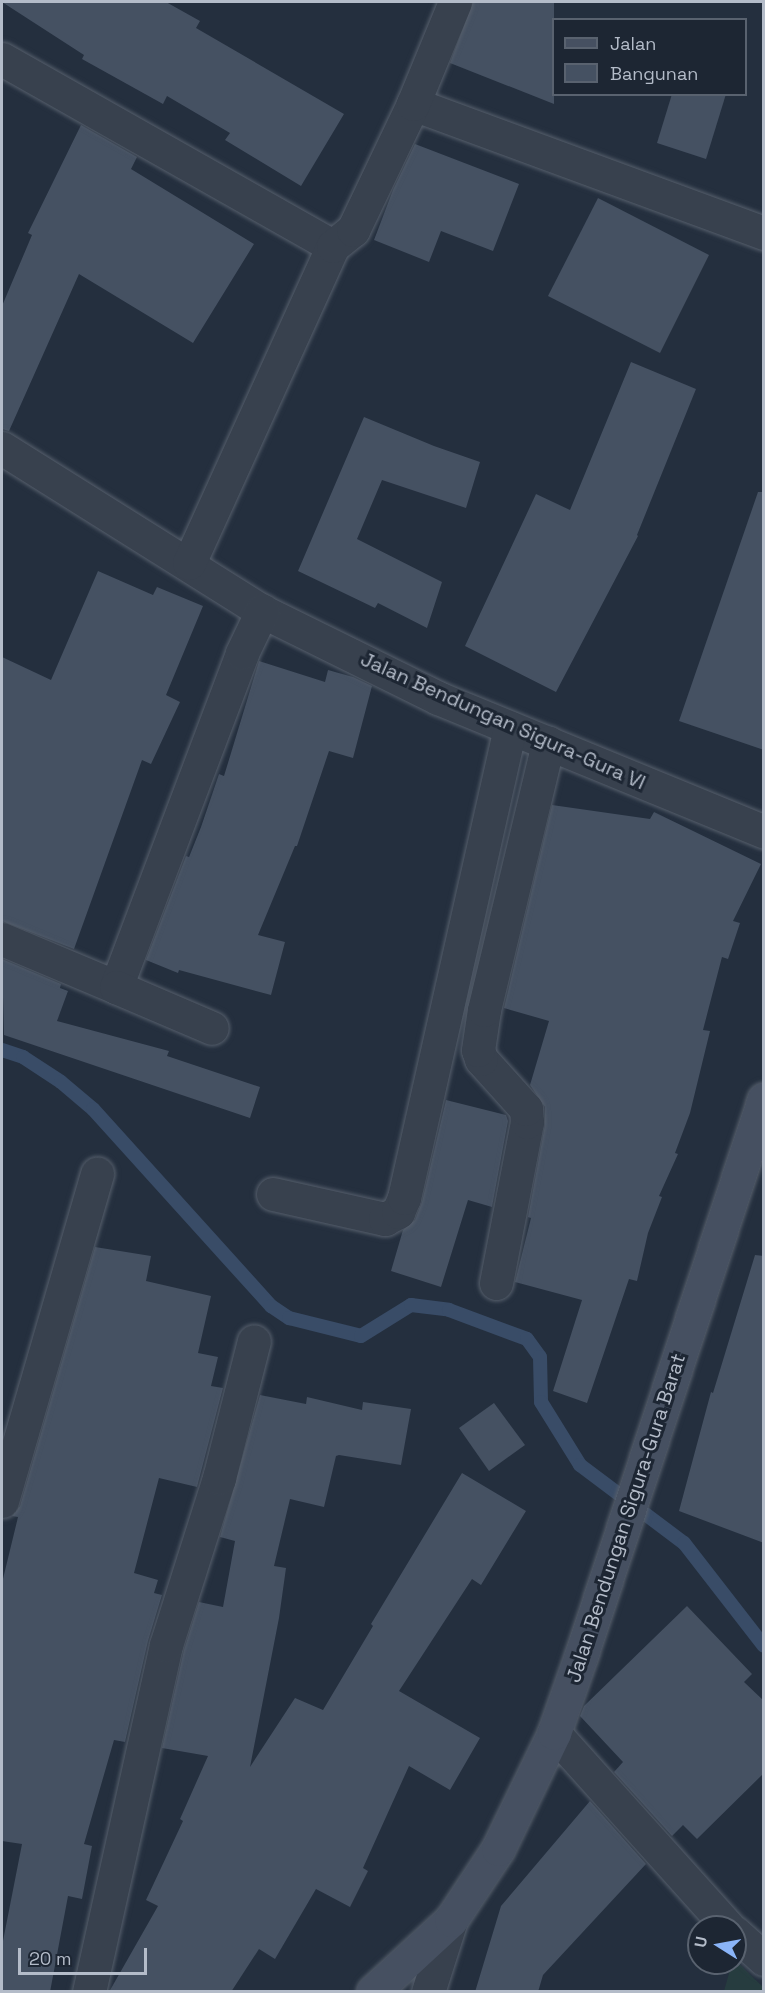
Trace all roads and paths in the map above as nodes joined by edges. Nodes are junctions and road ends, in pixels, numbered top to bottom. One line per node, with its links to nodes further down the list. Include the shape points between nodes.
1 (455, 2): 3 (street)
2 (2, 59): 5 (street)
3 (413, 104): 4 (street); 5 (street, via 353,230)
4 (764, 233)
5 (333, 246): 7 (street)
6 (2, 448): 7 (street, Jalan Bendungan Sigura-Gura VI)
7 (189, 563): 8 (street, Jalan Bendungan Sigura-Gura VI)
8 (262, 611): 9 (street, Jalan Bendungan Sigura-Gura VI, via 438,698); 13 (street, via 242,653)
9 (510, 728): 10 (street, Jalan Bendungan Sigura-Gura VI); 17 (street, via 398,1212 385,1219)
10 (548, 743): 11 (street, Jalan Bendungan Sigura-Gura VI); 18 (street, via 478,1050 481,1059 526,1109 527,1122)
11 (764, 832)
12 (2, 939): 13 (street)
13 (116, 987): 14 (street)
14 (212, 1028)
15 (764, 1099): 21 (main road, Jalan Bendungan Sigura-Gura Barat)
16 (97, 1174): 20 (street)
17 (273, 1194)
18 (496, 1283)
19 (254, 1341): 26 (street, via 219,1478 166,1645)
20 (2, 1501)
21 (554, 1732): 22 (street); 23 (main road, Jalan Bendungan Sigura-Gura Barat, via 498,1849)
22 (717, 1915)
23 (451, 1920): 27 (main road, Jalan Bendungan Sigura-Gura Barat); 28 (street, Jalan Bendungan Sigura-Gura Barat)
24 (747, 1944): 25 (street)
25 (764, 1959)
26 (89, 1992)
27 (374, 1992)
28 (428, 1992)

